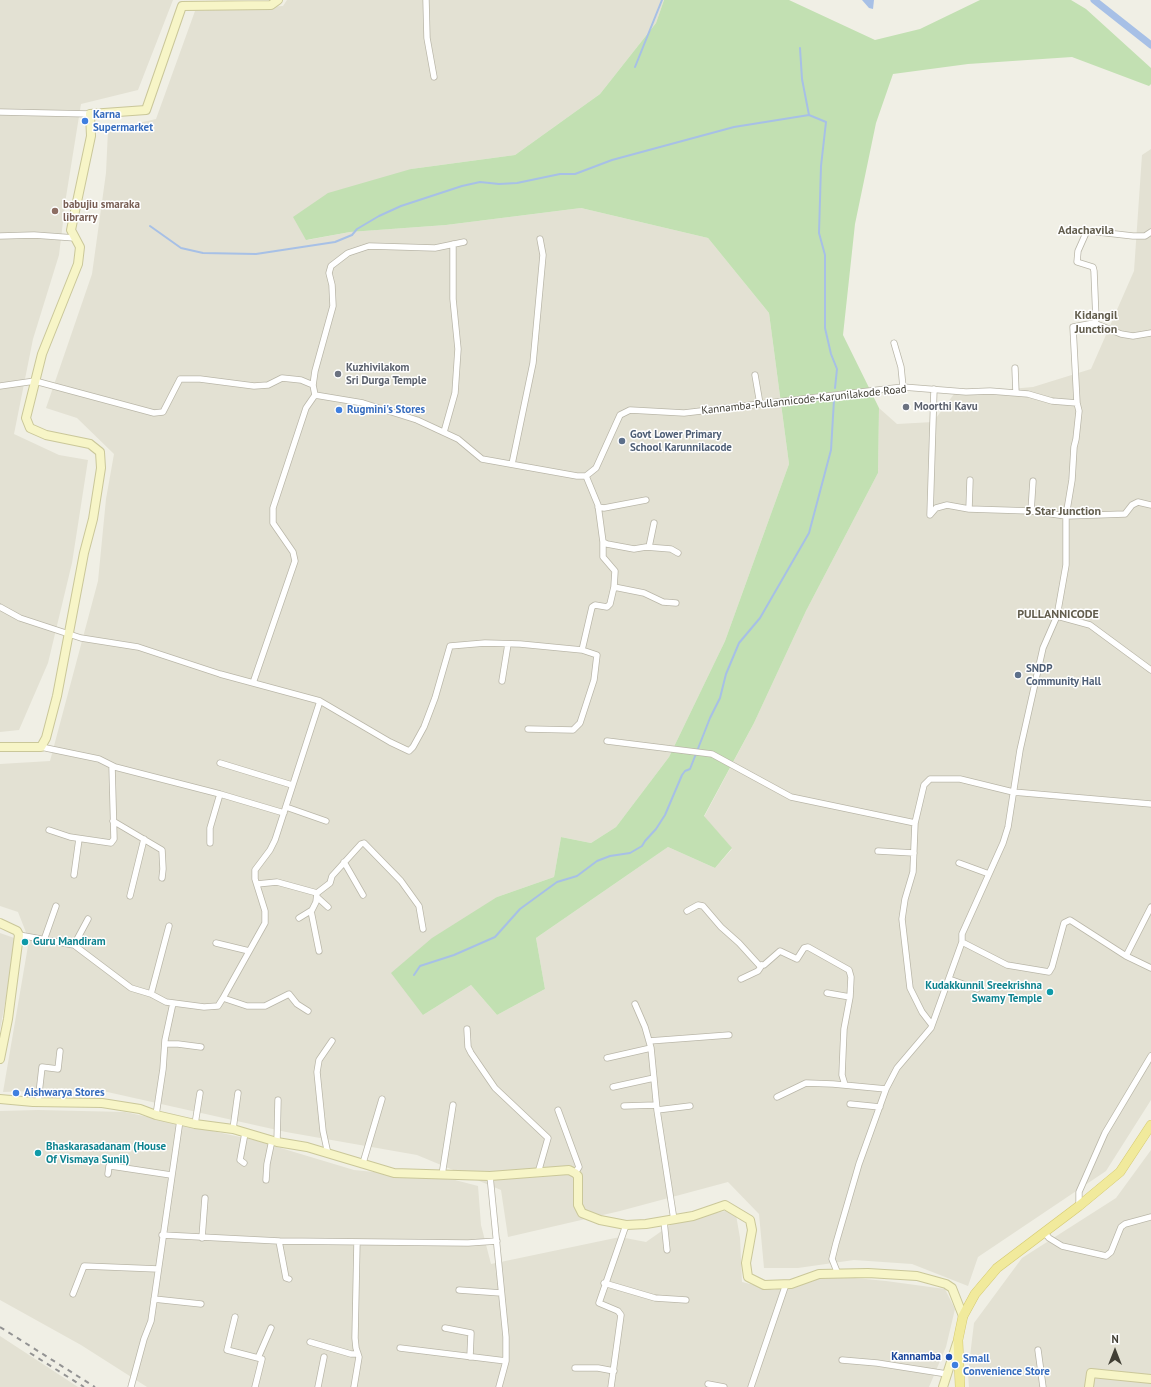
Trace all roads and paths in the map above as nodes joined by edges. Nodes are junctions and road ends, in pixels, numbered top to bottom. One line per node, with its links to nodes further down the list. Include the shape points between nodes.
1 (278, 0): 3 (main road, via 271,5)
2 (426, 0): 4 (street, via 427,38)
3 (183, 3): 6 (main road, via 146,110)
4 (434, 77)
5 (0, 112): 6 (street)
6 (90, 114): 9 (main road, via 91,136 71,230)
7 (1151, 232): 13 (street, via 1145,236 1089,231 1086,233 1076,262 1093,267 1096,320)
8 (0, 236): 9 (street)
9 (75, 238): 18 (main road, via 80,247 78,264 42,354)
10 (540, 239): 28 (street, via 543,255 533,363)
11 (464, 242): 12 (street)
12 (453, 244): 19 (street, via 435,248 369,246 348,253 334,263 329,273 333,306); 27 (street, via 453,299 458,349 456,393)
13 (1094, 323): 14 (street, via 1121,334 1133,336); 25 (street, via 1073,327)
14 (1151, 333)
15 (894, 344): 21 (street, via 901,367)
16 (1015, 368): 23 (street)
17 (756, 375): 26 (street)
18 (35, 381): 19 (street, via 154,413 163,412 180,379 254,386 268,385 282,378 301,380); 20 (street); 46 (main road, via 26,418 30,428 46,435 90,444 100,452 101,468 93,518)
19 (313, 385): 24 (street)
20 (0, 386)
21 (903, 387): 22 (street, Kannamba-Pullannicode-Karunilakode Road); 26 (street, Kannamba-Pullannicode-Karunilakode Road)
22 (934, 389): 23 (street, Kannamba-Pullannicode-Karunilakode Road); 35 (street, via 930,515 940,506 946,505)
23 (1016, 393): 25 (street, Kannamba-Pullannicode-Karunilakode Road, via 1052,401)
24 (315, 395): 27 (street, via 363,403 417,420); 51 (street, via 306,408 273,508 273,523 293,552 295,561)
25 (1077, 403): 37 (street, via 1079,411)
26 (760, 404): 29 (street, Kannamba-Pullannicode-Karunilakode Road, via 684,413 630,410 620,415 596,468)
27 (444, 432): 28 (street, via 458,439 482,459)
28 (512, 464): 29 (street)
29 (586, 476): 34 (street)
30 (970, 480): 35 (street)
31 (1033, 481): 36 (street)
32 (646, 500): 34 (street)
33 (1151, 505): 37 (street, via 1138,502 1125,514)
34 (598, 507): 39 (street)
35 (970, 509): 36 (street)
36 (1031, 511): 37 (street)
37 (1066, 516): 45 (street, via 1066,565)
38 (654, 523): 40 (street)
39 (603, 542): 40 (street, via 634,549); 42 (street, via 603,557 616,571)
40 (649, 547): 41 (street)
41 (678, 552)
42 (614, 587): 43 (street, via 644,593 663,602); 48 (street, via 607,607 595,605 592,608)
43 (676, 603)
44 (0, 607): 46 (street, via 20,618)
45 (1057, 616): 49 (street, via 1090,625); 60 (street, via 1043,648)
46 (68, 634): 51 (street, via 138,647); 55 (main road, via 55,703 46,738)
47 (508, 644): 48 (street); 50 (street); 52 (street, via 450,646 424,727 409,751)
48 (582, 650): 53 (street, via 597,655 597,664 580,722 573,730)
49 (1151, 670)
50 (502, 681)
51 (253, 683): 52 (street)
52 (320, 701): 59 (street)
53 (528, 730)
54 (606, 741): 67 (street, via 712,754 791,797)
55 (41, 747): 56 (main road); 58 (street, via 99,759)
56 (0, 748)
57 (220, 763): 59 (street)
58 (112, 766): 61 (street); 65 (street)
59 (292, 785): 63 (street)
60 (1013, 792): 62 (street); 67 (street, via 960,779 930,779 924,785); 76 (street, via 1008,827)
61 (220, 794): 64 (street); 71 (street, via 210,828)
62 (1151, 804)
63 (286, 807): 64 (street); 66 (street)
64 (284, 813): 79 (street, via 270,850 256,868 254,875)
65 (113, 821): 69 (street, via 114,839 111,843); 70 (street)
66 (326, 821)
67 (915, 823): 73 (street)
68 (49, 830): 69 (street)
69 (79, 839): 77 (street)
70 (144, 839): 78 (street, via 162,850); 82 (street)
71 (210, 843)
72 (878, 851): 73 (street)
73 (914, 853): 113 (street, via 913,872 902,918 904,942 910,988)
74 (344, 862): 80 (street, via 332,876 330,884); 81 (street); 92 (street, via 361,844 366,845 401,881 419,906)
75 (959, 863): 76 (street)
76 (989, 874): 95 (street, via 962,934)
77 (74, 875)
78 (162, 878)
79 (257, 884): 80 (street, via 277,882); 98 (street, via 265,910 265,923)
80 (317, 895): 84 (street); 86 (street)
81 (363, 895)
82 (130, 896)
83 (56, 906): 94 (street)
84 (328, 907)
85 (1151, 907): 100 (street)
86 (311, 911): 88 (street); 99 (street)
87 (687, 911): 101 (street, via 703,906)
88 (299, 918)
89 (88, 919): 97 (street)
90 (0, 923): 93 (main road, via 17,931)
91 (169, 926): 107 (street)
92 (424, 929)
93 (19, 935): 94 (street); 124 (main road)
94 (44, 940): 97 (street)
95 (962, 942): 100 (street, via 1007,965 1049,972 1064,924 1070,920); 103 (street)
96 (216, 943): 98 (street)
97 (74, 945): 107 (street, via 131,988)
98 (249, 951): 109 (street)
99 (319, 951)
100 (1126, 956): 102 (street)
101 (762, 966): 104 (street, via 758,971); 108 (street, via 780,950 797,960 804,948 811,948 849,970)
102 (1151, 968)
103 (949, 978): 105 (street); 113 (street)
104 (741, 979)
105 (977, 989)
106 (827, 993): 108 (street)
107 (151, 994): 110 (street)
108 (850, 997): 126 (street, via 843,1051 842,1075)
109 (223, 998): 110 (street, via 218,1006); 112 (street, via 247,1006 265,1006 289,994 297,1004)
110 (173, 1003): 118 (street)
111 (635, 1004): 117 (street)
112 (308, 1011)
113 (932, 1026): 128 (street, via 897,1068)
114 (467, 1029): 153 (street, via 468,1047 495,1088 548,1138)
115 (729, 1035): 117 (street)
116 (332, 1041): 150 (street, via 319,1060 317,1072)
117 (649, 1041): 120 (street)
118 (165, 1044): 119 (street); 143 (street)
119 (201, 1047)
120 (651, 1048): 123 (street); 125 (street)
121 (60, 1051): 135 (street, via 58,1069 42,1067)
122 (1151, 1056): 161 (street, via 1105,1133 1079,1192)
123 (607, 1058)
124 (0, 1059)
125 (654, 1078): 127 (street); 141 (street)
126 (846, 1085): 128 (street); 131 (street, via 806,1083)
127 (613, 1087)
128 (886, 1089): 140 (street)
129 (200, 1093): 145 (street)
130 (238, 1093): 147 (street)
131 (777, 1097)
132 (0, 1099): 135 (main road)
133 (382, 1099): 152 (street)
134 (278, 1100): 149 (street)
135 (38, 1102): 143 (main road, via 102,1103 140,1109)
136 (850, 1104): 140 (street)
137 (453, 1105): 156 (street)
138 (624, 1106): 141 (street)
139 (690, 1106): 141 (street)
140 (880, 1107): 174 (street, via 848,1198 836,1243 832,1259)
141 (657, 1108): 163 (street)
142 (558, 1110): 154 (street, via 579,1167)
143 (156, 1115): 144 (main road)
144 (180, 1120): 145 (main road); 157 (street)
145 (195, 1124): 147 (main road)
146 (1151, 1125): 161 (main road, via 1120,1172)
147 (233, 1129): 148 (main road)
148 (245, 1133): 149 (main road); 151 (street, via 240,1160)
149 (274, 1141): 150 (main road, via 307,1146); 159 (street, via 267,1164)
150 (328, 1154): 152 (main road)
151 (244, 1163)
152 (363, 1163): 156 (main road, via 394,1173)
153 (538, 1173): 154 (main road, via 569,1170); 158 (main road)
154 (575, 1173): 165 (main road, via 578,1176 578,1205 582,1213 600,1220)
155 (108, 1174): 157 (street, via 111,1166)
156 (442, 1175): 158 (main road)
157 (170, 1176): 167 (street)
158 (490, 1176): 170 (street)
159 (266, 1180)
160 (205, 1198): 168 (street)
161 (1079, 1206): 166 (main road)
162 (1151, 1217): 166 (street, via 1121,1227 1111,1252 1106,1256 1062,1246)
163 (674, 1220): 164 (main road); 177 (main road, via 725,1205 750,1220 752,1230 746,1263 748,1277 764,1285)
164 (664, 1221): 165 (main road); 172 (street)
165 (626, 1225): 176 (street)
166 (1044, 1232): 184 (main road, via 997,1268 975,1294)
167 (162, 1235): 168 (street); 173 (street)
168 (202, 1238): 169 (street)
169 (279, 1241): 171 (street); 175 (street, via 286,1278)
170 (497, 1241): 171 (street); 179 (street)
171 (357, 1242): 192 (street)
172 (667, 1250)
173 (158, 1269): 180 (street, via 84,1266); 181 (street)
174 (838, 1274): 177 (main road, via 820,1274); 184 (main road, via 905,1275 946,1284 952,1288)
175 (289, 1279)
176 (604, 1284): 182 (street, via 655,1298); 199 (street, via 599,1303 618,1311 621,1315)
177 (786, 1284): 210 (street)
178 (459, 1290): 179 (street)
179 (501, 1293): 197 (street)
180 (72, 1294)
181 (154, 1299): 183 (street); 203 (street, via 151,1321)
182 (686, 1300)
183 (201, 1304)
184 (963, 1316): 188 (main road)
185 (234, 1317): 195 (street, via 227,1350)
186 (271, 1328): 195 (street)
187 (446, 1328): 194 (street, via 471,1333)
188 (958, 1340): 200 (main road); 212 (main road)
189 (310, 1342): 192 (street)
190 (400, 1348): 194 (street)
191 (1038, 1350): 213 (street)
192 (358, 1354): 206 (street)
193 (324, 1357): 205 (street)
194 (470, 1357): 197 (street)
195 (258, 1358): 204 (street, via 263,1360)
196 (842, 1360): 200 (street)
197 (506, 1361): 207 (street)
198 (575, 1368): 199 (street)
199 (614, 1371): 208 (street)
200 (947, 1374): 211 (main road)
201 (1151, 1379): 214 (main road, via 1091,1373)
202 (708, 1384): 209 (street)
203 (131, 1387)
204 (255, 1387)
205 (318, 1387)
206 (354, 1387)
207 (499, 1387)
208 (611, 1387)
209 (724, 1387)
210 (751, 1387)
211 (943, 1387)
212 (960, 1387)
213 (1043, 1387)
214 (1089, 1387)

